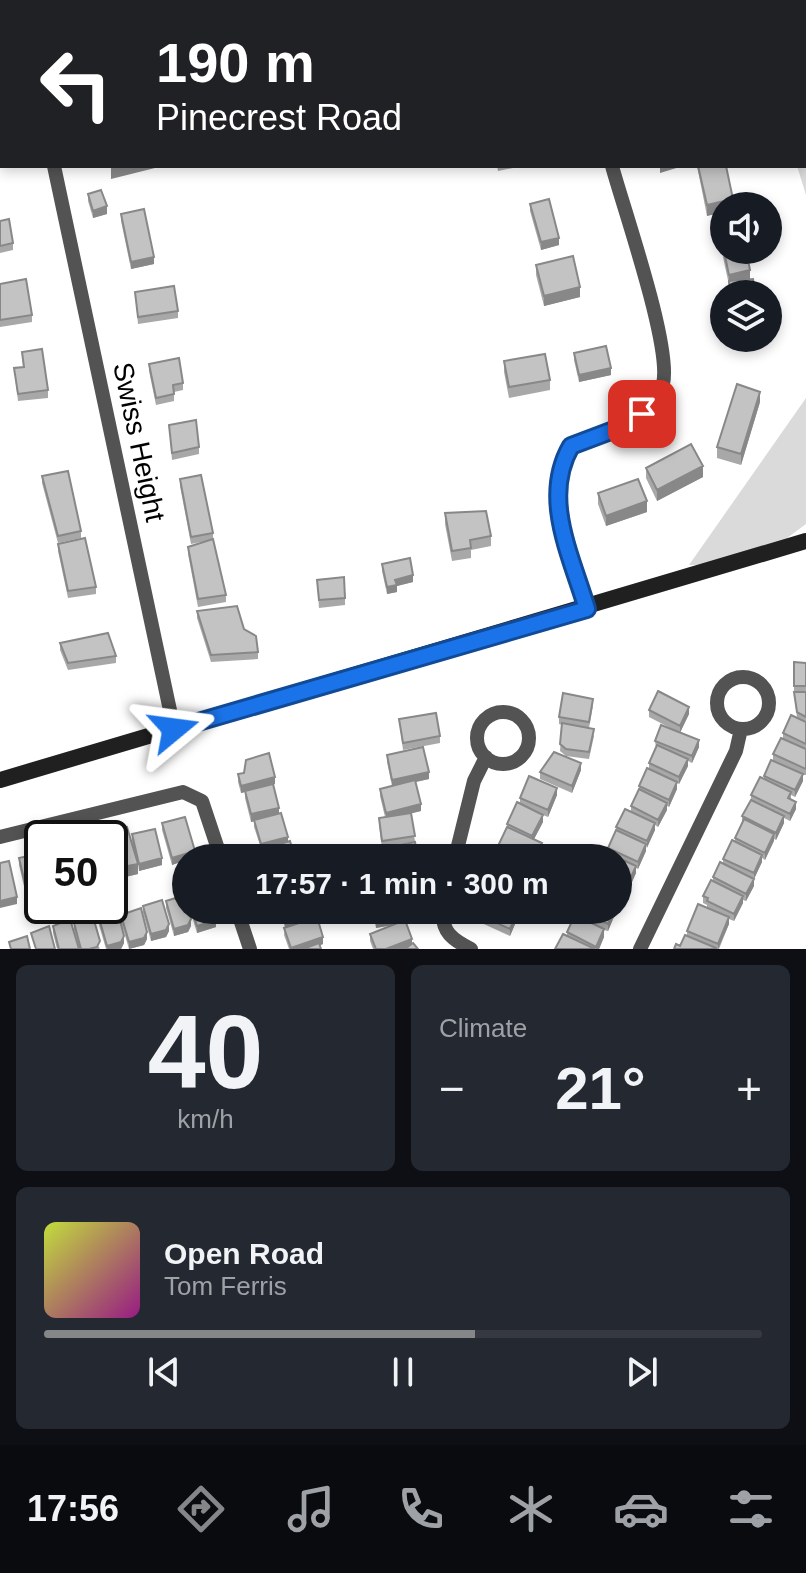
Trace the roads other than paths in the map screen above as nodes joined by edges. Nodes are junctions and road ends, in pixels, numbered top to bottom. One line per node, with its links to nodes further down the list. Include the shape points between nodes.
1 (54, 168): 5 (street, Swiss Height)
2 (613, 168): 4 (street, via 661,339 663,382 656,401 642,414 571,446 562,462 557,504)
3 (806, 541): 4 (main road)
4 (587, 609): 5 (main road)
5 (174, 729): 8 (main road)
6 (741, 729): 16 (street, via 736,751)
7 (486, 757): 11 (street, via 474,781)
8 (0, 780)
9 (0, 837): 10 (street, via 183,792 202,801)
10 (216, 844)
11 (458, 844)
12 (242, 924): 14 (street)
13 (442, 924): 15 (street, via 448,935)
14 (250, 949)
15 (471, 949)
16 (640, 949)

